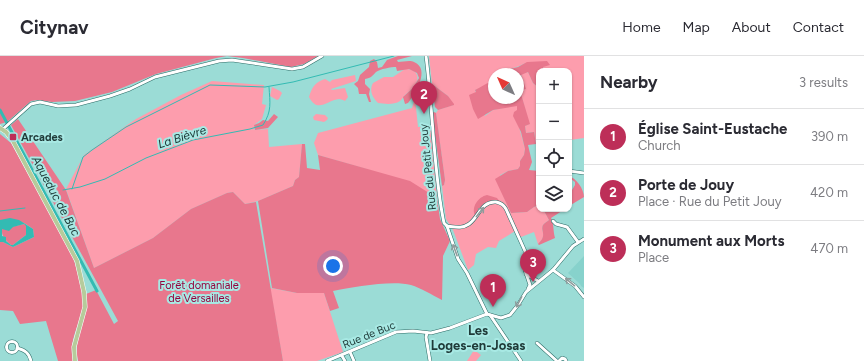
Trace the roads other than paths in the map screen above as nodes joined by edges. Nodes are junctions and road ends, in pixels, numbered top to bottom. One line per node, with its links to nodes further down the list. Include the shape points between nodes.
1 (322, 56): 3 (street, via 303,67 292,69 232,60 219,61 155,77 130,89 76,105 58,106 40,102 31,104)
2 (426, 56): 7 (street, Rue du Petit Jouy, via 441,210 444,223)
3 (1, 129): 22 (main road, via 13,141 77,261 85,307 74,347)
4 (572, 171): 5 (street)
5 (584, 173)
6 (553, 221): 9 (street, via 567,227)
7 (448, 226): 11 (street, one-way to 11, via 464,226 472,222 486,204 502,204 525,251); 15 (street, Rue du Petit Jouy, one-way to 7, via 458,259)
8 (584, 239): 9 (street)
9 (577, 241): 10 (street)
10 (553, 270): 12 (street); 14 (street, one-way to 10, via 575,286)
11 (526, 274): 12 (street); 13 (street, via 530,285)
12 (538, 282): 13 (street)
13 (528, 289): 15 (street, one-way to 15, via 510,315 501,318)
14 (584, 297)
15 (488, 315): 16 (street, Rue de Buc); 27 (street, Rue du Petit Jouy)
16 (427, 333): 19 (street, Rue de Buc, via 396,332); 26 (street)
17 (537, 343): 28 (street)
18 (17, 348): 21 (street, via 24,349)
19 (350, 352): 20 (street, Rue de Buc); 25 (street)
20 (342, 356): 23 (street, Rue de Buc); 24 (street)
21 (31, 361)
22 (75, 361)
23 (327, 361)
24 (344, 361)
25 (354, 361)
26 (430, 361)
27 (521, 361)
28 (558, 361): 29 (street, via 562,358)
29 (566, 361)

